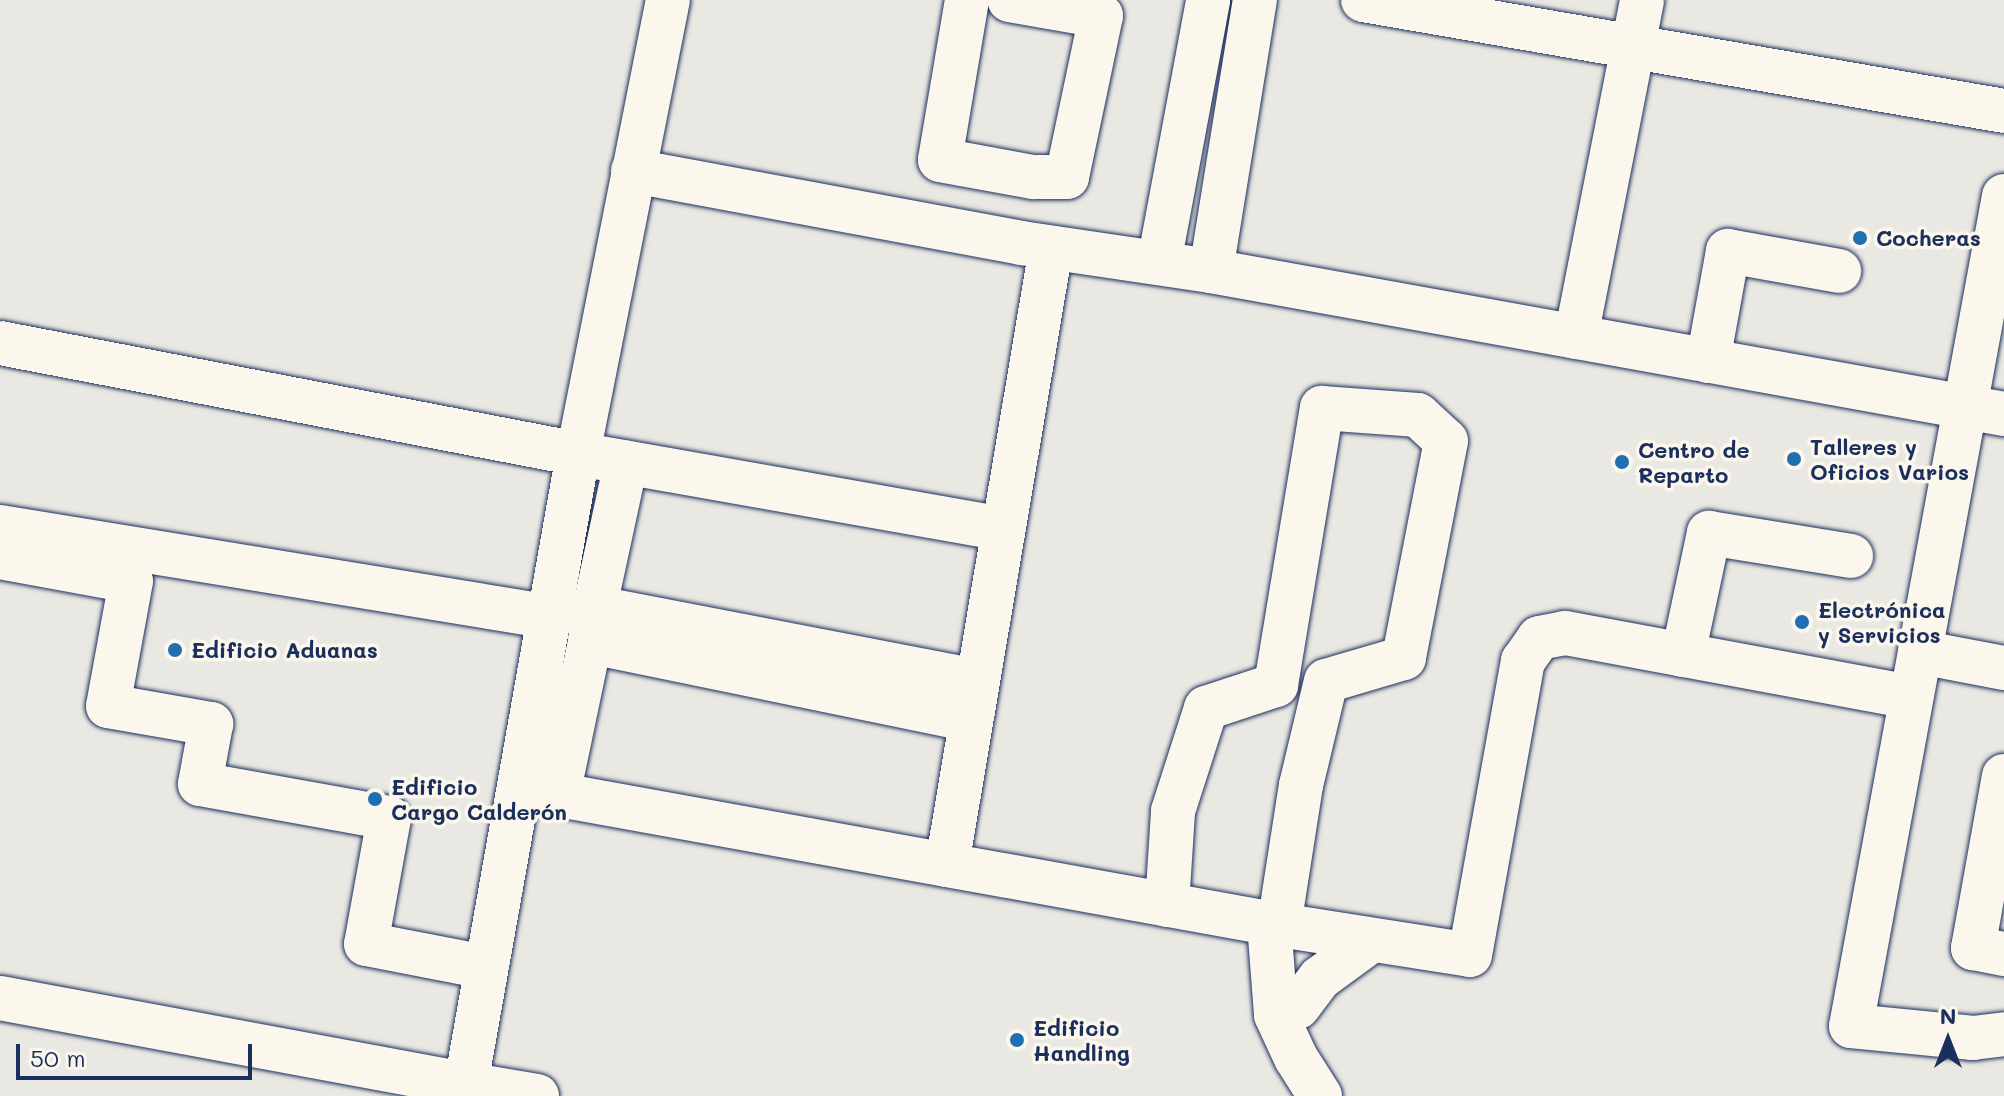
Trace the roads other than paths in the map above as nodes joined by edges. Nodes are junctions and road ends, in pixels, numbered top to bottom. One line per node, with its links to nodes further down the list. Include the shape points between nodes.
1 (668, 0): 10 (street)
2 (967, 0): 11 (street, via 940,160)
3 (1009, 0): 11 (street, via 1101,16 1067,177)
4 (1208, 0): 14 (street)
5 (1255, 0): 15 (street)
6 (1363, 0): 8 (street)
7 (1642, 0): 8 (street)
8 (1634, 49): 9 (street); 17 (street)
9 (2004, 111)
10 (633, 171): 13 (street); 21 (street)
11 (1033, 177): 13 (street)
12 (2004, 196): 20 (street)
13 (1036, 246): 14 (street); 24 (street)
14 (1159, 263): 15 (street)
15 (1211, 271): 17 (street)
16 (1839, 271): 19 (street, via 1728,251)
17 (1576, 337): 19 (street)
18 (0, 343): 21 (street)
19 (1708, 361): 20 (street)
20 (1984, 410): 28 (street)
21 (578, 454): 22 (street); 27 (street)
22 (626, 463): 24 (street); 27 (street)
23 (0, 527): 27 (street)
24 (1002, 529): 34 (street)
25 (1851, 556): 29 (street, via 1709,533)
26 (0, 557): 42 (street, via 131,581 108,706 211,724 200,784 389,818 366,944)
27 (578, 627): 34 (street, via 603,609); 36 (street)
28 (1920, 652): 30 (street); 33 (street)
29 (1683, 655): 33 (street); 40 (street, via 1565,633 1539,638 1523,661 1470,955)
30 (2004, 668)
31 (1326, 681): 32 (street); 32 (street, via 1404,658 1446,441 1418,415 1322,408); 39 (street, via 1301,785)
32 (1276, 685): 38 (street, via 1206,708 1173,811)
33 (1911, 697): 45 (street, via 1851,1026 1973,1038)
34 (974, 700): 37 (street)
35 (2004, 776): 41 (street, via 1973,948)
36 (539, 792): 37 (street); 42 (street)
37 (947, 865): 38 (street)
38 (1184, 908): 39 (street); 44 (street, via 1250,966)
39 (1280, 925): 40 (street); 44 (street)
40 (1372, 940): 44 (street, via 1320,978)
41 (2004, 954)
42 (486, 967): 46 (street)
43 (0, 998): 46 (street)
44 (1287, 1011): 48 (street, via 1296,1058); 49 (street)
45 (2004, 1034)
46 (466, 1084): 47 (street)
47 (537, 1096)
48 (1320, 1096)
49 (1339, 1096)

